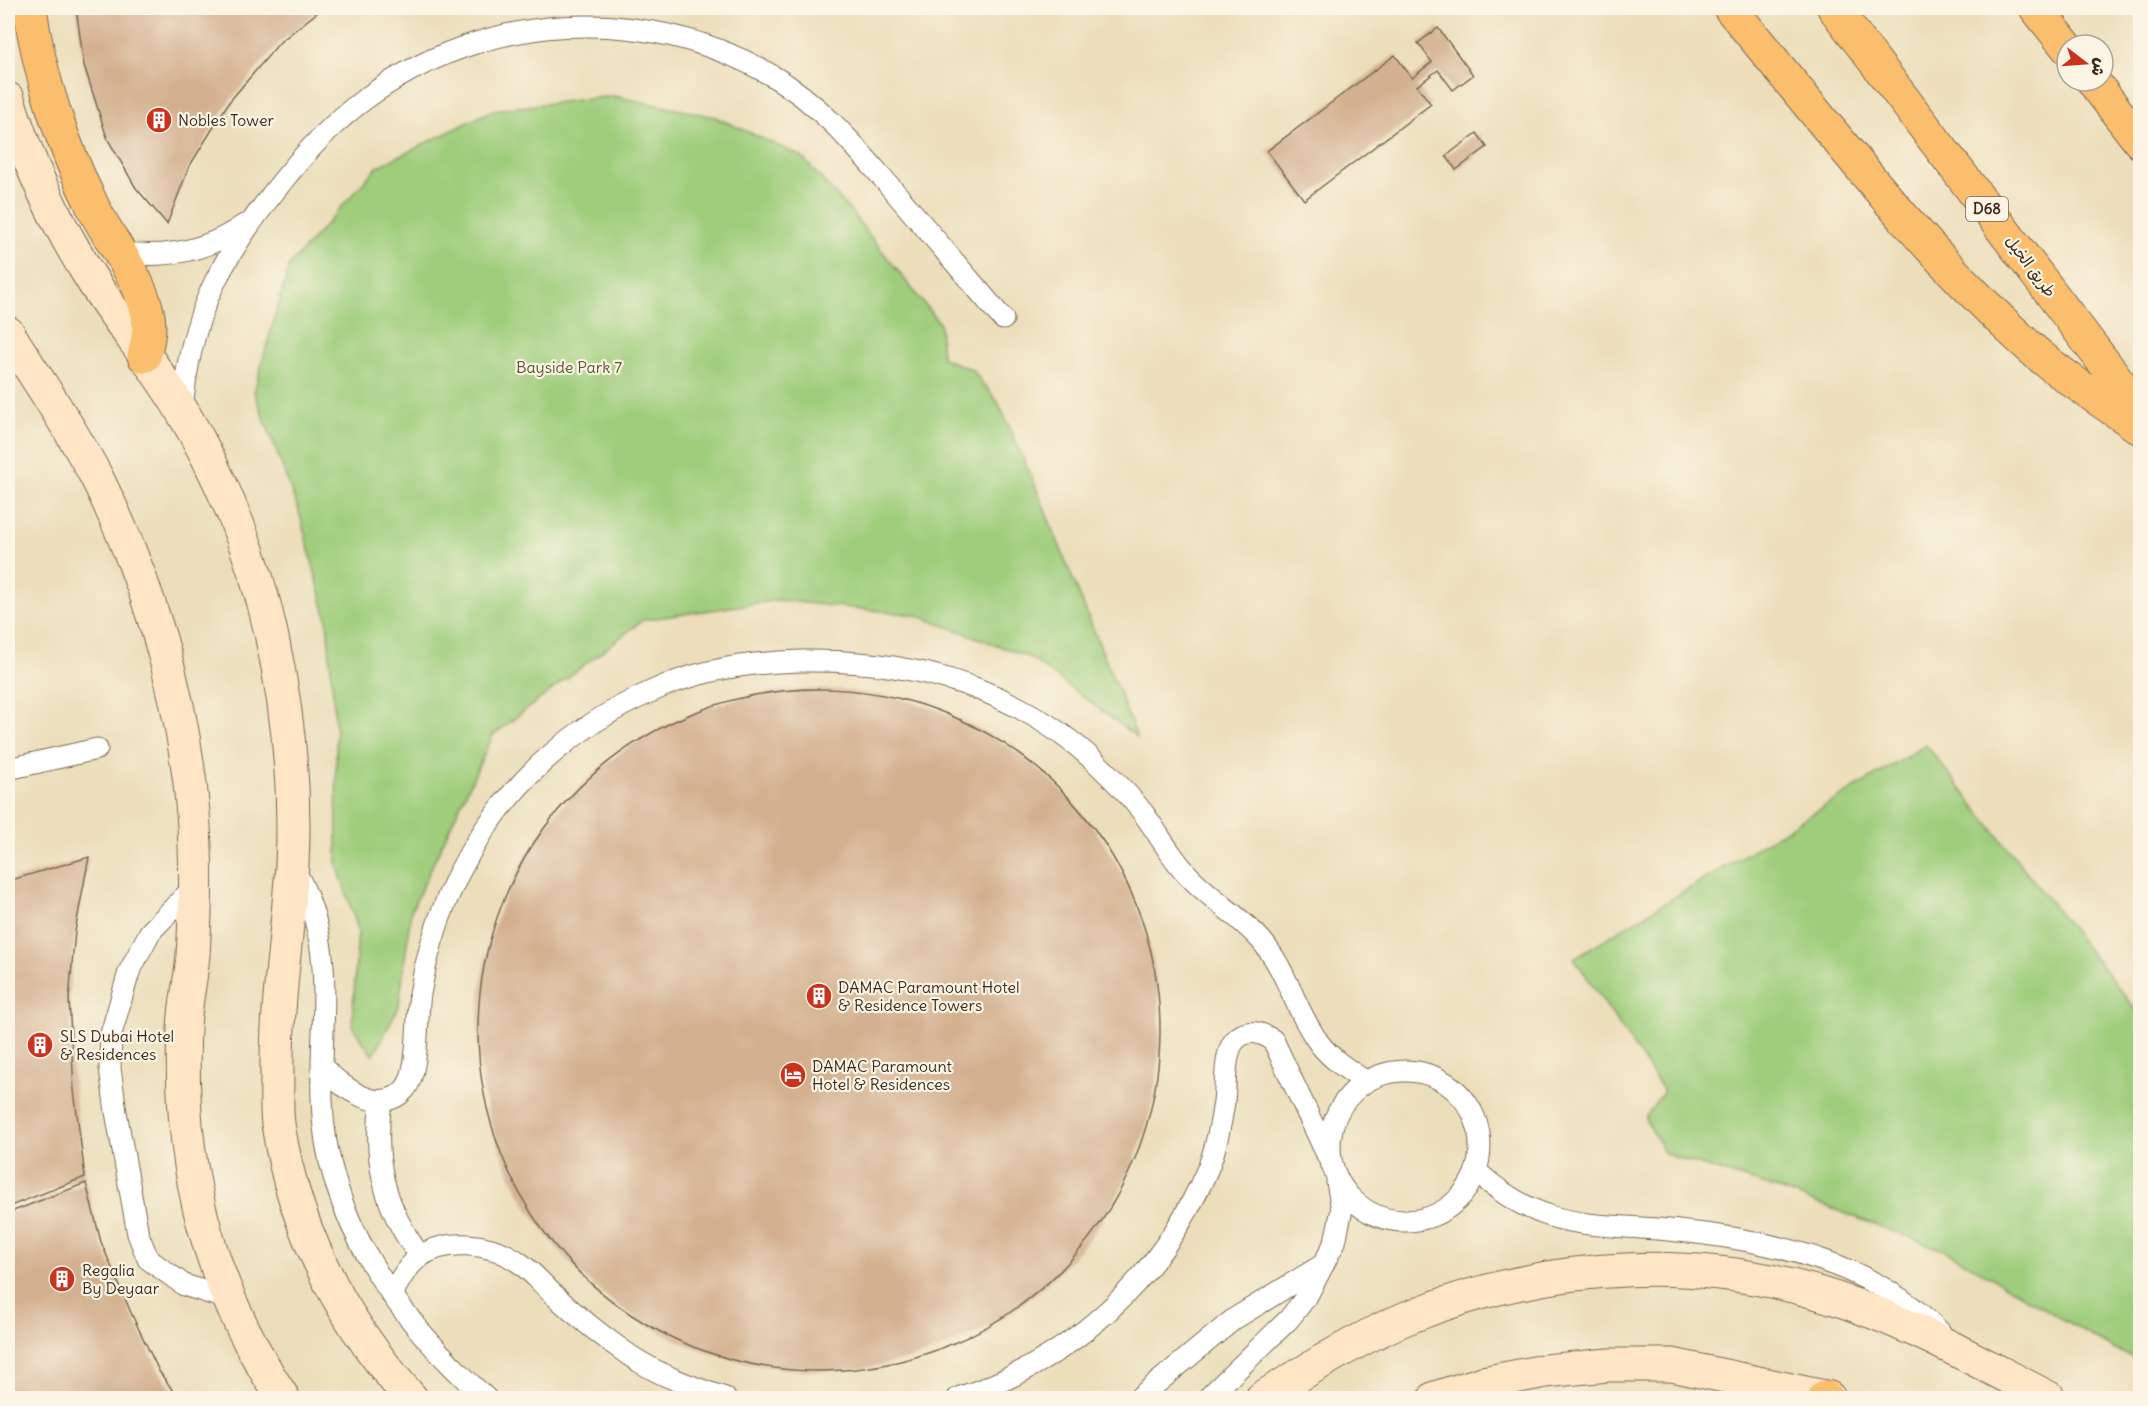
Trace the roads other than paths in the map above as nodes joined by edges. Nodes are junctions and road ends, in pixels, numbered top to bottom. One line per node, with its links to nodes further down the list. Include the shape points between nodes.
1 (30, 8): 10 (highway, via 56,116 81,181)
2 (1730, 8): 16 (highway, via 1882,191 1989,310 2036,352)
3 (1834, 8): 14 (highway, طريق الخيل / D68)
4 (2037, 8): 5 (highway)
5 (2056, 33)
6 (2103, 93): 8 (highway)
7 (8, 99): 13 (street, via 20,139 53,213 93,282)
8 (2140, 142)
9 (252, 219): 10 (lane, via 222,238 189,251 141,255); 11 (lane, via 327,132 364,99 447,52 493,36 540,27 589,24 636,28 684,38 729,54 772,76 812,104 847,137); 15 (lane, via 209,291 186,370)
10 (117, 252): 13 (highway, via 147,310 148,341)
11 (1003, 319)
12 (8, 333): 20 (street, via 95,476 126,540 151,606 184,743)
13 (144, 356): 15 (street)
14 (2140, 410)
15 (182, 411): 19 (street, via 218,481 248,554 270,629 285,705 294,783)
16 (2140, 428)
17 (97, 749): 18 (lane)
18 (8, 769)
19 (292, 866): 21 (lane, via 309,898 322,943); 32 (street, via 282,953 277,1062 278,1121 296,1208 330,1287 376,1359)
20 (196, 885): 29 (street, via 193,956 184,1026 184,1112 195,1195); 29 (lane, via 150,933 129,972 111,1034 110,1068 138,1234 148,1259 184,1286)
21 (322, 1067): 23 (lane, via 348,1089); 28 (lane, via 325,1136 342,1204 372,1266)
22 (1365, 1081): 23 (lane, via 1340,1065 1320,1044 1262,941 1192,880 1143,812 1069,740 1025,711 928,672 878,663 772,662 715,670 659,687 607,713 560,747 517,787 481,832 453,883 432,937 420,995 412,1076 394,1097); 24 (lane, via 1352,1091 1335,1117 1330,1140); 25 (lane, via 1397,1070 1414,1070 1430,1074 1459,1092 1469,1106 1480,1137)
23 (381, 1101): 26 (lane, via 378,1156 382,1183 399,1226)
24 (1334, 1171): 25 (lane, via 1356,1204 1370,1213 1392,1220 1417,1221 1452,1204); 27 (lane, via 1342,1209 1335,1242); 35 (lane, via 1273,1040 1263,1033 1239,1036 1232,1046 1224,1104 1209,1166 1181,1223 1145,1274 1100,1320 1050,1357 994,1387)
25 (1476, 1171): 30 (lane, via 1499,1192 1555,1220 1586,1226 1722,1236 1849,1270 1907,1304)
26 (420, 1256): 28 (lane, via 408,1267); 34 (lane, via 460,1245 500,1252 519,1262 581,1319 632,1357 687,1386)
27 (1324, 1264): 36 (lane, via 1233,1319); 37 (lane, via 1307,1296 1289,1318)
28 (392, 1295): 33 (lane, via 449,1362)
29 (228, 1299): 31 (street, via 254,1354)
30 (1961, 1354): 38 (street, via 1856,1305 1801,1288 1744,1276 1628,1269 1570,1273 1457,1299 1350,1346); 41 (street)
31 (283, 1398)
32 (411, 1398)
33 (486, 1398)
34 (725, 1398)
35 (958, 1398)
36 (1140, 1398)
37 (1208, 1398)
38 (1262, 1398)
39 (1435, 1398): 40 (street, via 1483,1383 1545,1371 1608,1365 1672,1365)
40 (1827, 1398)
41 (2049, 1398)

